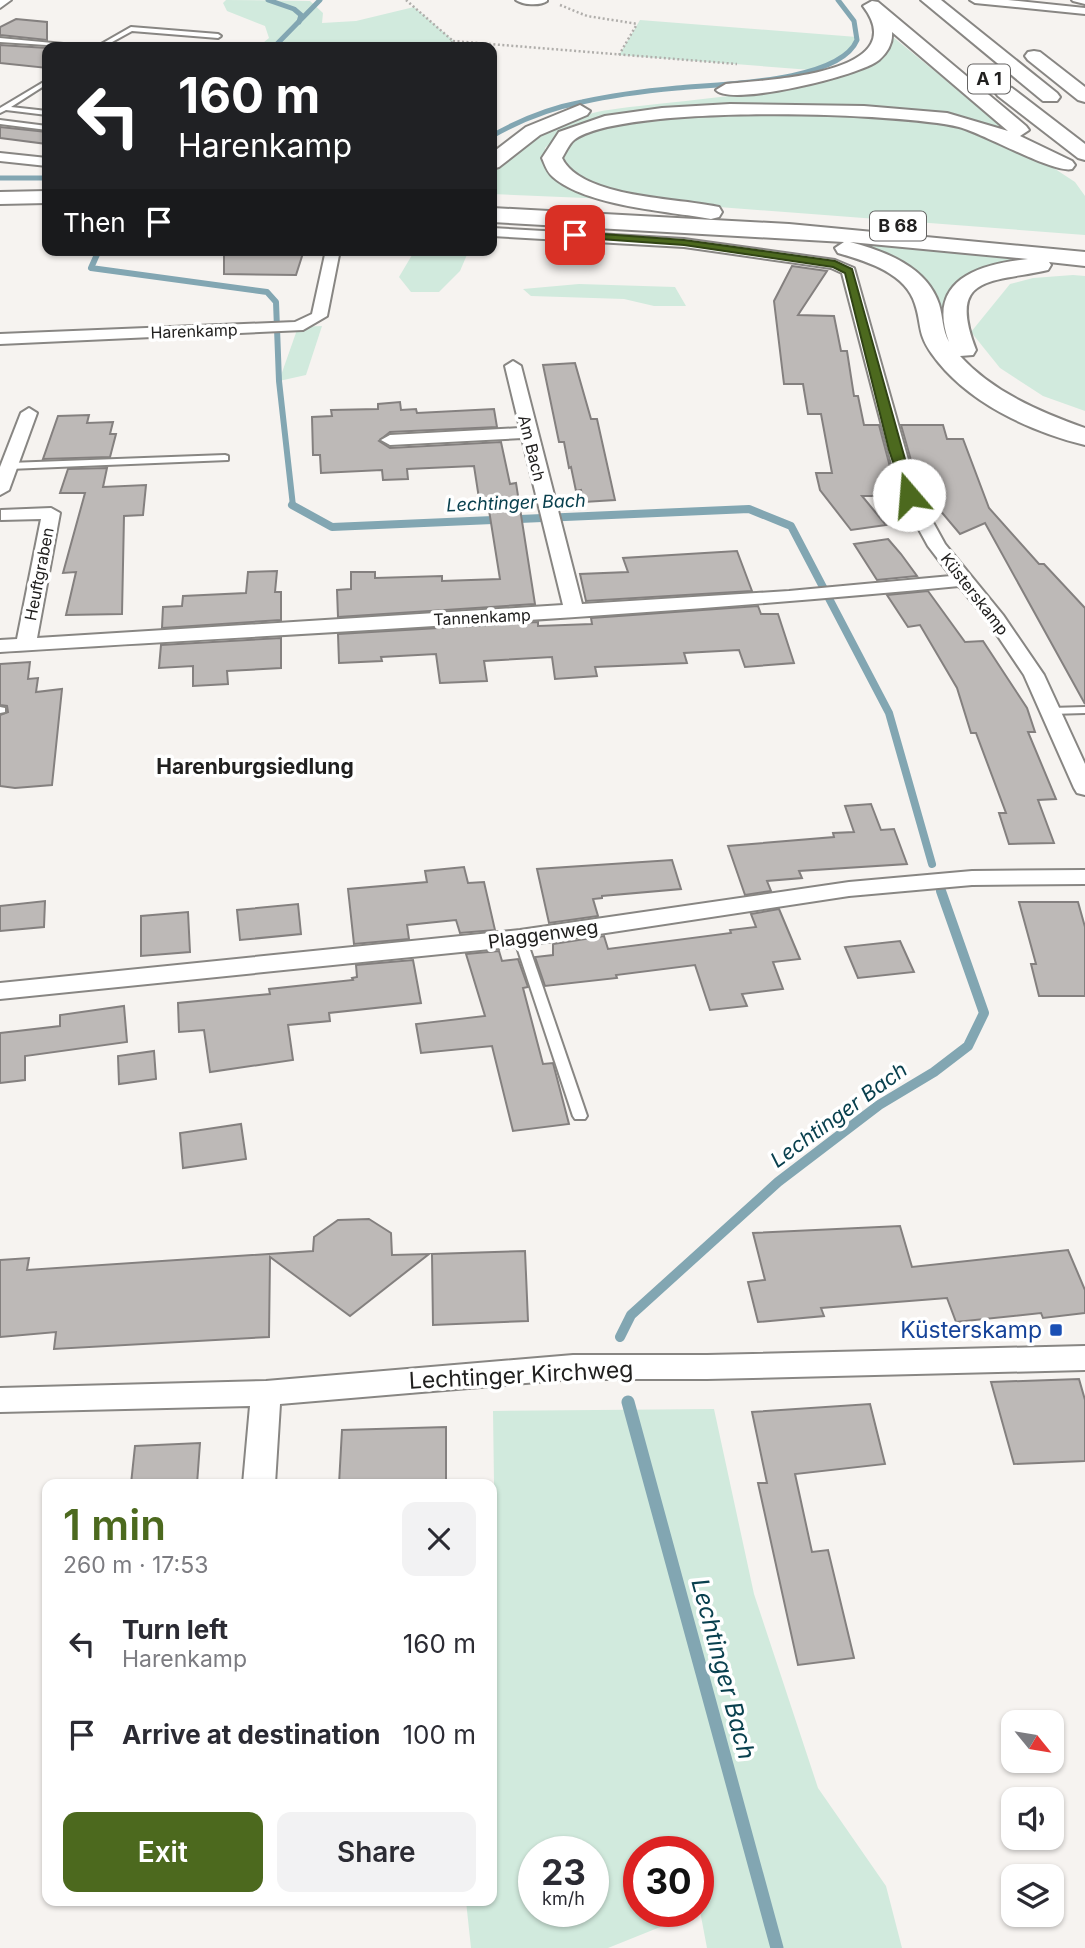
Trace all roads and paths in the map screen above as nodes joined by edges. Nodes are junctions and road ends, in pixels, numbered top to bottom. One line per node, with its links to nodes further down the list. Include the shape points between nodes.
1 (6, 0): 10 (street)
2 (406, 0): 17 (path)
3 (521, 0): 8 (street)
4 (930, 0): 28 (highway, A 1)
5 (964, 0): 13 (highway)
6 (977, 0): 12 (street)
7 (1075, 0): 9 (lane)
8 (542, 1): 22 (path, via 557,2 599,19 638,24)
9 (1085, 2)
10 (0, 5)
11 (871, 6): 34 (highway, via 884,33 879,50 860,64 804,80 635,100 574,113 533,131); 36 (highway, via 981,101)
12 (1085, 11)
13 (993, 23)
14 (218, 36): 18 (lane, via 131,29)
15 (0, 40): 20 (lane)
16 (1015, 40): 26 (highway)
17 (453, 41): 19 (path)
18 (108, 42)
19 (465, 42)
20 (42, 44)
21 (497, 45): 22 (path)
22 (619, 55): 23 (path)
23 (744, 65)
24 (993, 82): 32 (highway, A 1)
25 (42, 85): 27 (lane)
26 (1083, 94)
27 (3, 110): 29 (lane)
28 (1066, 110)
29 (42, 113)
30 (0, 122): 31 (lane)
31 (42, 127)
32 (1085, 154)
33 (0, 157): 35 (street)
34 (497, 159)
35 (42, 161)
36 (1065, 165): 37 (highway); 44 (highway, via 978,126 870,111 627,116 576,130 552,152 552,162 575,182)
37 (1085, 180)
38 (42, 197): 39 (highway)
39 (0, 198)
40 (497, 202): 44 (highway, B 68)
41 (42, 212): 42 (highway)
42 (0, 214)
43 (497, 215): 44 (highway, B 68)
44 (715, 219): 46 (highway, B 68, via 885,225); 48 (highway, B 68); 55 (highway, via 744,232 824,242 892,265 922,292 930,328 954,366 1007,405)
45 (497, 232): 61 (street, Küsterskamp, via 684,243 835,264 849,271 909,495 937,546)
46 (1085, 244)
47 (332, 256): 50 (street, Harenkamp, via 318,316 298,327)
48 (1085, 259)
49 (1085, 265): 53 (highway, via 1016,267 989,274 957,294 952,309 953,328 964,350 989,374 1018,394)
50 (0, 338)
51 (513, 366): 54 (street, Am Bach)
52 (29, 413): 58 (street)
53 (1085, 418)
54 (528, 433): 56 (street); 62 (street, Am Bach)
55 (1085, 437)
56 (390, 440)
57 (225, 458): 58 (lane)
58 (9, 467): 59 (street)
59 (0, 490)
60 (0, 514): 63 (street, Heuftgraben, via 51,513)
61 (964, 580): 62 (street, Tannenkamp); 66 (street, Küsterskamp, via 1034,675)
62 (574, 612): 63 (street, Tannenkamp)
63 (26, 643): 64 (street, Tannenkamp)
64 (0, 646)
65 (1085, 709): 66 (lane)
66 (1051, 711): 67 (street, Küsterskamp)
67 (1085, 788)
68 (1085, 877): 69 (street, Plaggenweg, via 972,878 849,889)
69 (520, 938): 70 (street, Plaggenweg); 71 (lane)
70 (0, 991)
71 (580, 1116)
72 (1085, 1358): 73 (street, Lechtinger Kirchweg, via 573,1367)
73 (266, 1393): 74 (street, Lechtinger Kirchweg); 75 (street)
74 (0, 1400)
75 (260, 1479)

